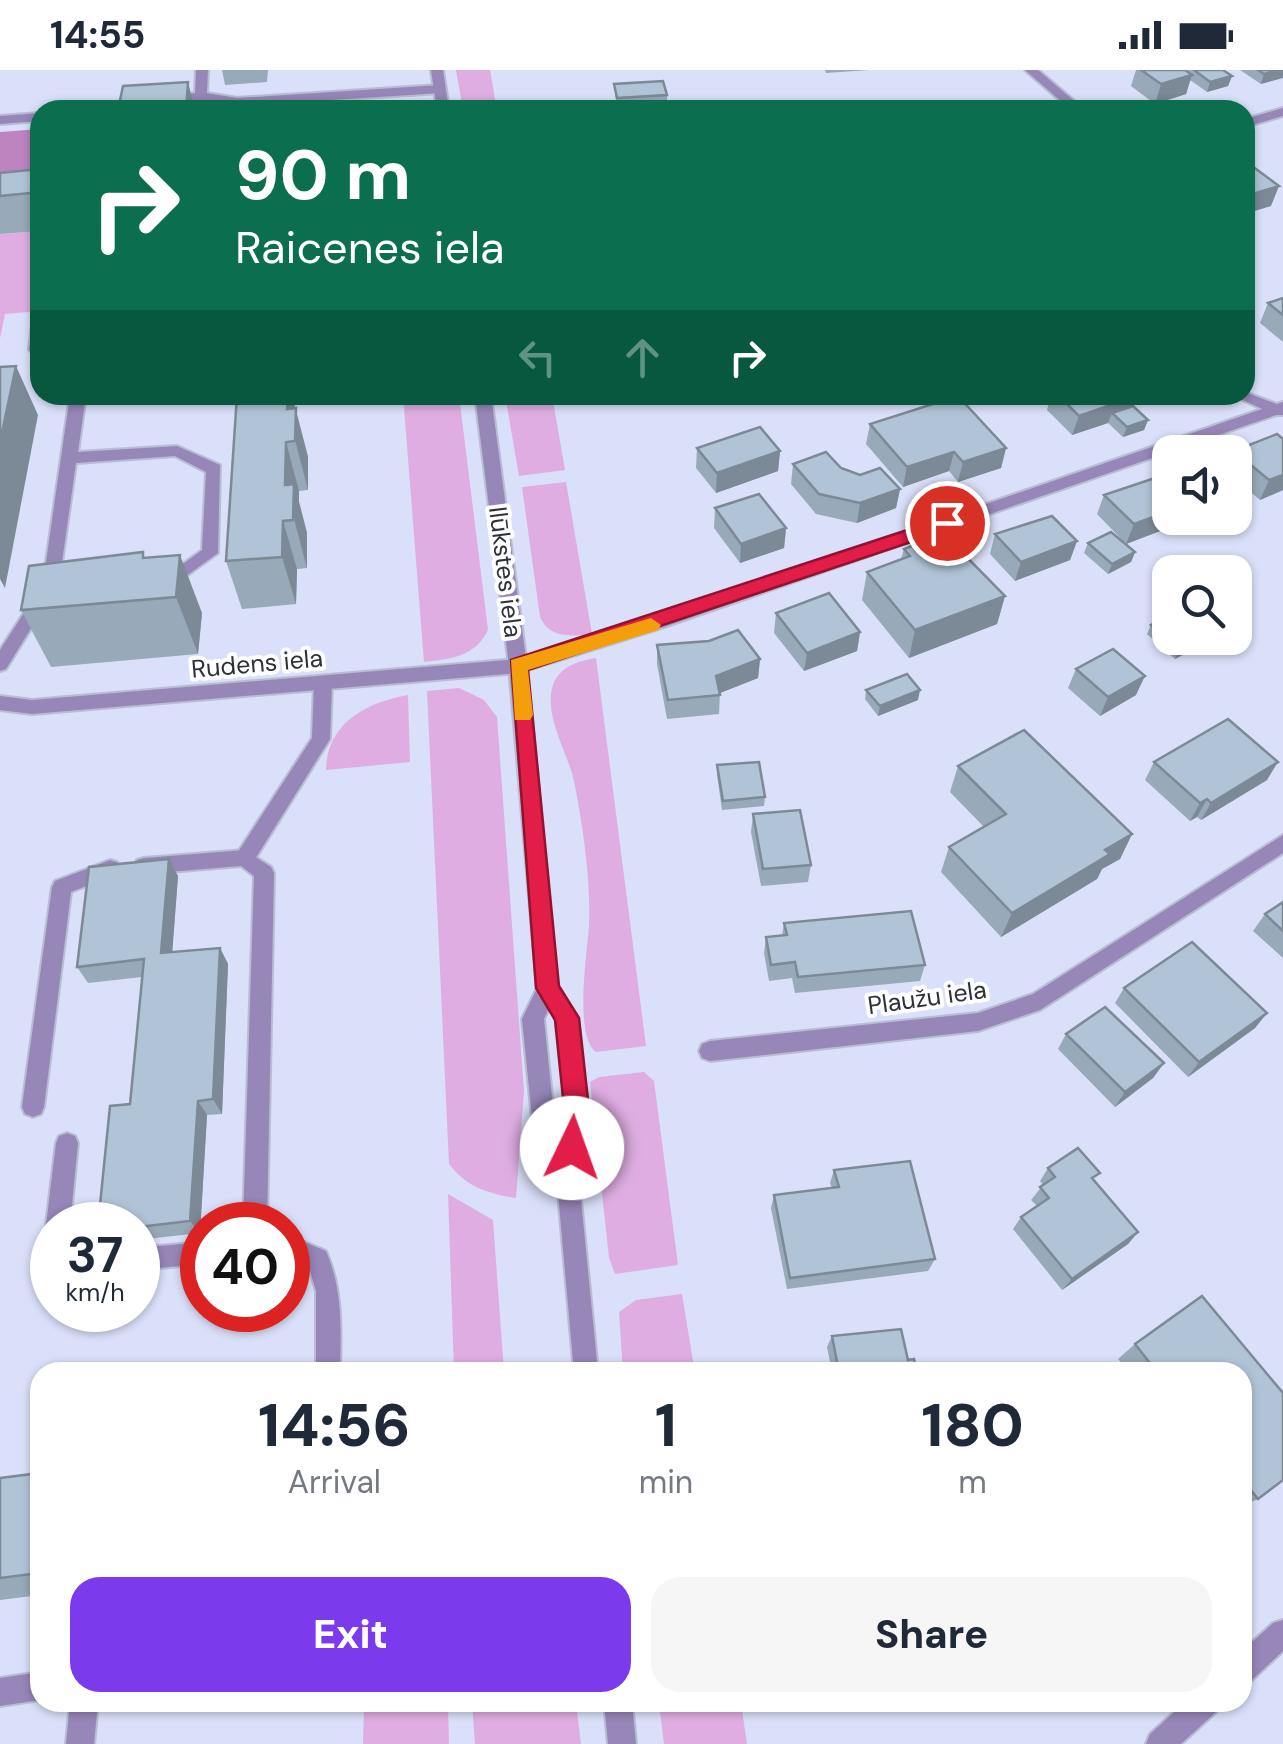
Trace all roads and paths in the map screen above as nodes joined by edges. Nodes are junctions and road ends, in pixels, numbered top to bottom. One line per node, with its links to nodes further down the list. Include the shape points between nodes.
1 (202, 70): 5 (street)
2 (438, 70): 4 (street)
3 (1031, 70): 10 (street)
4 (440, 89): 8 (street); 9 (street)
5 (201, 96): 6 (street); 7 (street)
6 (173, 100)
7 (225, 100)
8 (268, 100)
9 (442, 100)
10 (1067, 100)
11 (1283, 112): 13 (street)
12 (30, 118): 14 (street)
13 (1255, 119)
14 (0, 120)
15 (1255, 400): 18 (street)
16 (76, 405): 19 (street)
17 (484, 405): 22 (street, Ilūkstes iela)
18 (1281, 409): 22 (street, Rudens iela)
19 (68, 458): 20 (street, via 177,451 214,469 210,552 168,582); 21 (street, via 52,593)
20 (150, 584)
21 (0, 664)
22 (518, 666): 23 (street, Rudens iela); 27 (street, Ilūkstes iela)
23 (322, 683): 24 (street, Rudens iela, via 32,707); 26 (street, via 321,739)
24 (0, 704)
25 (1283, 842): 28 (street, Plaužu iela, via 1040,1001 978,1022)
26 (245, 858): 29 (street, via 101,869 62,887); 33 (street, via 264,873)
27 (548, 988): 31 (street, Ilūkstes iela, via 567,1018 578,1127); 31 (street, Ilūkstes iela, via 533,1019 544,1128)
28 (710, 1051)
29 (33, 1107)
30 (67, 1143): 32 (street)
31 (566, 1169): 36 (street, Ilūkstes iela)
32 (61, 1202)
33 (256, 1202)
34 (310, 1256): 35 (street, via 318,1259 328,1291)
35 (328, 1362)
36 (585, 1362)
37 (1283, 1634): 38 (street)
38 (1252, 1661)
39 (30, 1688): 40 (street)
40 (0, 1692)
41 (83, 1712): 44 (street)
42 (619, 1712): 45 (street)
43 (1195, 1712): 46 (street)
44 (80, 1744)
45 (622, 1744)
46 (1160, 1744)

